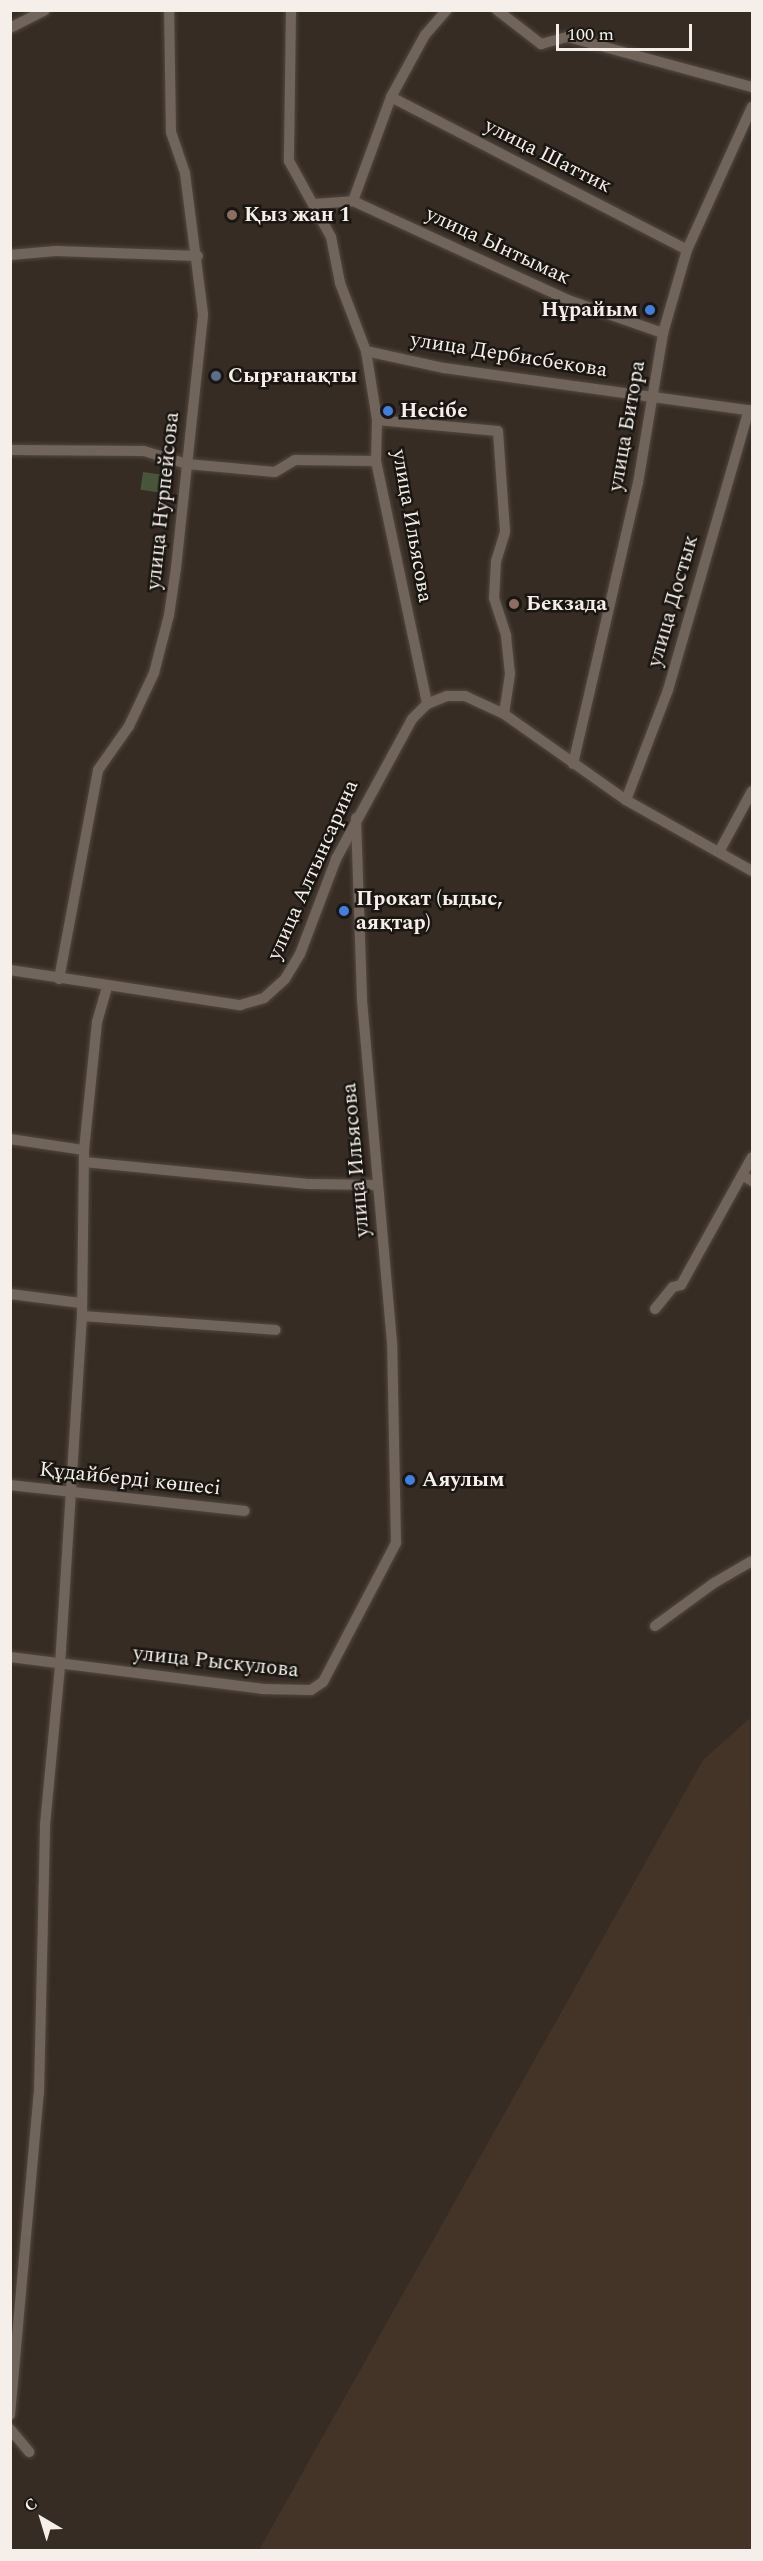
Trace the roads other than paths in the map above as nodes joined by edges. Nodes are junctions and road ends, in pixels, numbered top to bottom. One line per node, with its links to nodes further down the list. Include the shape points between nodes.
1 (45, 10): 6 (street)
2 (169, 10): 14 (street, улица Нурпейсова, via 171,132 185,173)
3 (291, 10): 11 (street, улица Ильясова, via 289,161)
4 (447, 10): 8 (street, via 425,35)
5 (497, 10): 7 (street, via 541,44 568,37)
6 (10, 28)
7 (753, 87)
8 (391, 97): 10 (street); 12 (street, улица Шаттик)
9 (753, 107): 12 (street, улица Битора)
10 (353, 201): 11 (street); 15 (street, улица Ынтымак, via 568,300)
11 (314, 204): 16 (street, улица Ильясова, via 331,237 339,284)
12 (687, 250): 15 (street, улица Битора)
13 (10, 255): 14 (street, via 56,251)
14 (198, 256): 22 (street, улица Нурпейсова, via 203,314)
15 (663, 333): 17 (street, улица Битора)
16 (366, 351): 17 (street, улица Дербисбекова, via 444,368); 19 (street, улица Ильясова)
17 (654, 397): 18 (street, улица Дербисбекова); 25 (street, улица Битора, via 596,674)
18 (751, 410): 27 (street, улица Достык, via 668,690)
19 (377, 420): 21 (street, улица Ильясова); 24 (street, via 498,431 505,532 496,561 494,598 506,636 510,674)
20 (10, 450): 22 (street, via 144,451)
21 (376, 461): 22 (street, via 295,460 275,472); 23 (street, улица Ильясова)
22 (187, 464): 32 (street, улица Нурпейсова, via 170,615 154,673 129,726 98,770)
23 (427, 704): 24 (street, via 447,696 465,696); 28 (street, улица Алтынсарина, via 412,718)
24 (504, 714): 25 (street)
25 (573, 764): 27 (street)
26 (753, 791): 29 (street)
27 (626, 800): 29 (street)
28 (356, 818): 33 (street, улица Алтынсарина, via 300,954 285,979 264,998 240,1005); 40 (street, улица Ильясова, via 362,999)
29 (719, 852): 30 (street)
30 (753, 871)
31 (10, 970): 32 (street, улица Алтынсарина)
32 (59, 979): 33 (street, улица Алтынсарина)
33 (107, 988): 35 (street, via 97,1022)
34 (10, 1139): 35 (street)
35 (84, 1150): 37 (street)
36 (753, 1157): 38 (street)
37 (84, 1162): 40 (street, via 298,1183); 42 (street)
38 (742, 1175): 39 (street); 43 (street, via 681,1285 673,1287)
39 (753, 1181)
40 (378, 1185): 48 (street, улица Ильясова, via 392,1342)
41 (10, 1294): 42 (street)
42 (80, 1303): 44 (street)
43 (655, 1309)
44 (82, 1316): 45 (street); 47 (street)
45 (275, 1330)
46 (10, 1485): 47 (street, Құдайберді көшесі)
47 (72, 1493): 49 (street, Құдайберді көшесі); 53 (street)
48 (396, 1499): 53 (street, улица Рыскулова, via 396,1543 323,1682 311,1690 262,1689)
49 (245, 1510)
50 (753, 1561): 51 (street, via 714,1583)
51 (655, 1626)
52 (10, 1657): 53 (street, улица Рыскулова, via 43,1659)
53 (60, 1665): 54 (street, via 45,1825 39,2093)
54 (10, 2415)
55 (10, 2430): 56 (street)
56 (29, 2452)

